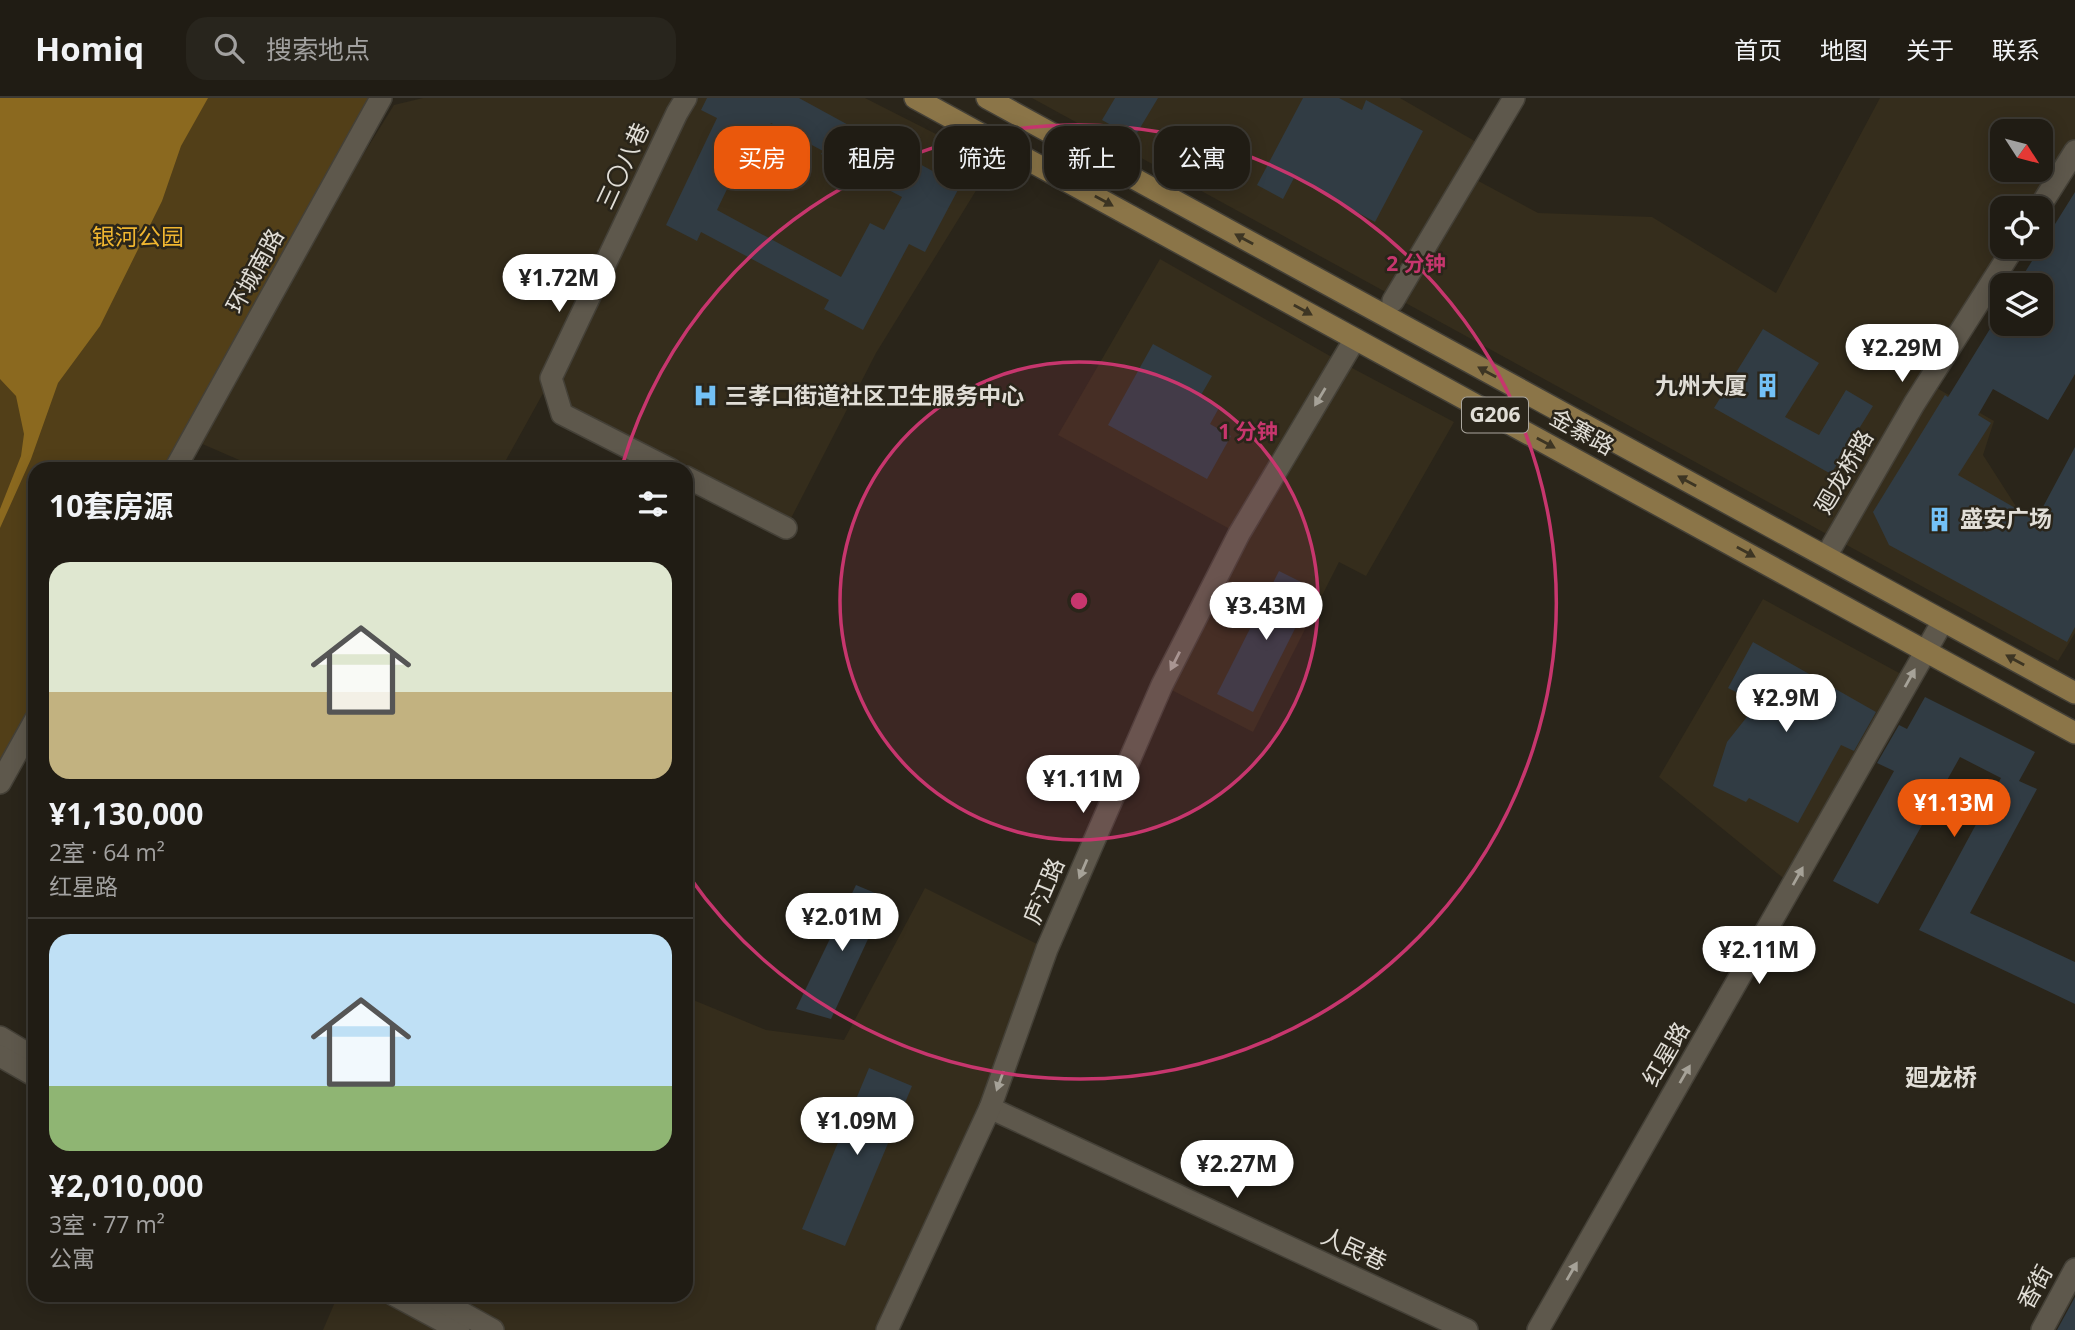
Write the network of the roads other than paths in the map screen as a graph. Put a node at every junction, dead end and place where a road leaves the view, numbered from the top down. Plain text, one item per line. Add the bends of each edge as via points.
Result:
1 (381, 98) edge
2 (686, 98) edge
3 (915, 98) edge
4 (987, 98) edge
5 (1514, 98) edge
6 (2075, 151) edge
7 (2047, 196) edge
8 (2006, 259) edge
9 (1393, 301) dead end
10 (1355, 339) junction
11 (179, 462) edge
12 (656, 462) edge
13 (693, 481) edge
14 (786, 528) dead end
15 (1832, 545) dead end
16 (1943, 621) junction
17 (1926, 650) junction
18 (2075, 693) edge
19 (28, 733) edge
20 (2075, 733) edge
21 (0, 783) edge
22 (0, 1037) edge
23 (28, 1054) edge
24 (0, 1056) edge
25 (28, 1072) edge
26 (990, 1108) junction
27 (2075, 1269) edge
28 (407, 1302) edge
29 (443, 1302) edge
30 (459, 1330) edge
31 (493, 1330) edge
32 (887, 1330) edge
33 (1467, 1330) edge
34 (1538, 1330) edge
35 (2042, 1330) edge

1 - 11 street, 环城南路
2 - 12 street, 三〇八巷 via 551,378 562,414
3 -> 10 main road, 金寨路 / G206
16 -> 4 main road, 金寨路
5 - 9 street
6 - 7 street
8 - 15 street, 廻龙桥路
10 -> 17 main road, 金寨路 / G206
10 -> 26 street, 庐江路 via 1239,534 1162,685 1048,949
13 - 14 street
16 - 17 street, 红星路
18 -> 16 main road, 金寨路
17 - 20 main road, 金寨路 / G206
34 -> 17 street, 红星路
19 - 21 street
22 - 23 street
24 - 25 street
26 - 32 street, 庐江路
26 - 33 street, 人民巷
27 - 35 street, 香街
28 - 30 street
29 - 31 street

